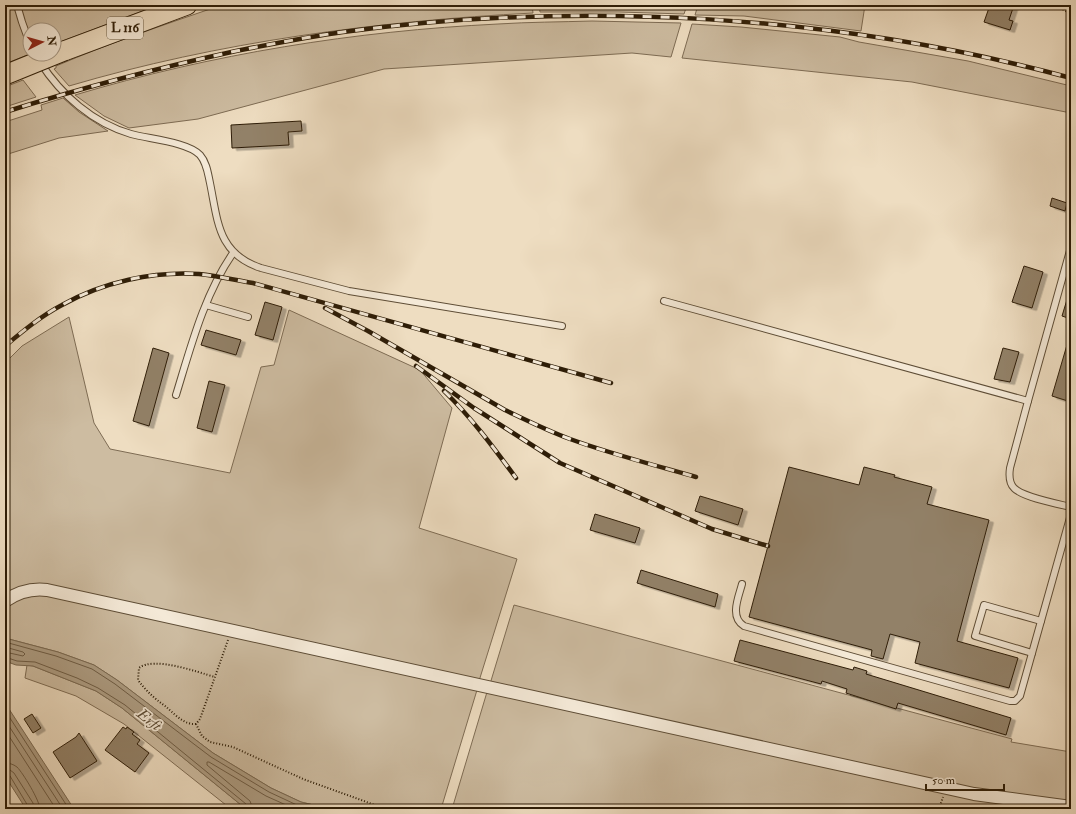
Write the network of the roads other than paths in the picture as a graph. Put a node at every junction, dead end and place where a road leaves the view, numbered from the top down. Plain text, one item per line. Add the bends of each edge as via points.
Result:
1 (17, 5) edge
2 (187, 5) edge
3 (22, 22) edge
4 (41, 62) edge
5 (5, 76) edge
6 (1071, 247) edge
7 (233, 253) junction
8 (664, 301) dead end
9 (206, 305) junction
10 (248, 317) dead end
11 (562, 326) dead end
12 (176, 395) dead end
13 (1028, 401) junction
14 (1071, 507) edge
15 (1071, 514) edge
16 (742, 584) dead end
17 (5, 602) edge
18 (1041, 621) junction
19 (1032, 653) junction
20 (1071, 808) edge

1 - 3 lane
2 - 5 main road, L 116, bridge
4 - 7 lane via 59,87 96,118 126,132 186,146 199,154 207,168 223,236
6 - 13 lane
7 - 9 lane
7 - 11 lane via 252,265 336,288
8 - 13 lane
9 - 10 lane
9 - 12 lane
13 - 14 lane via 1010,468 1012,484 1022,494
15 - 18 lane
16 - 19 lane via 736,614 739,623 744,626 1010,701 1017,700 1020,696
17 - 20 street via 22,592 47,590 960,791
18 - 19 lane
18 - 19 lane via 984,605 977,628 975,636

